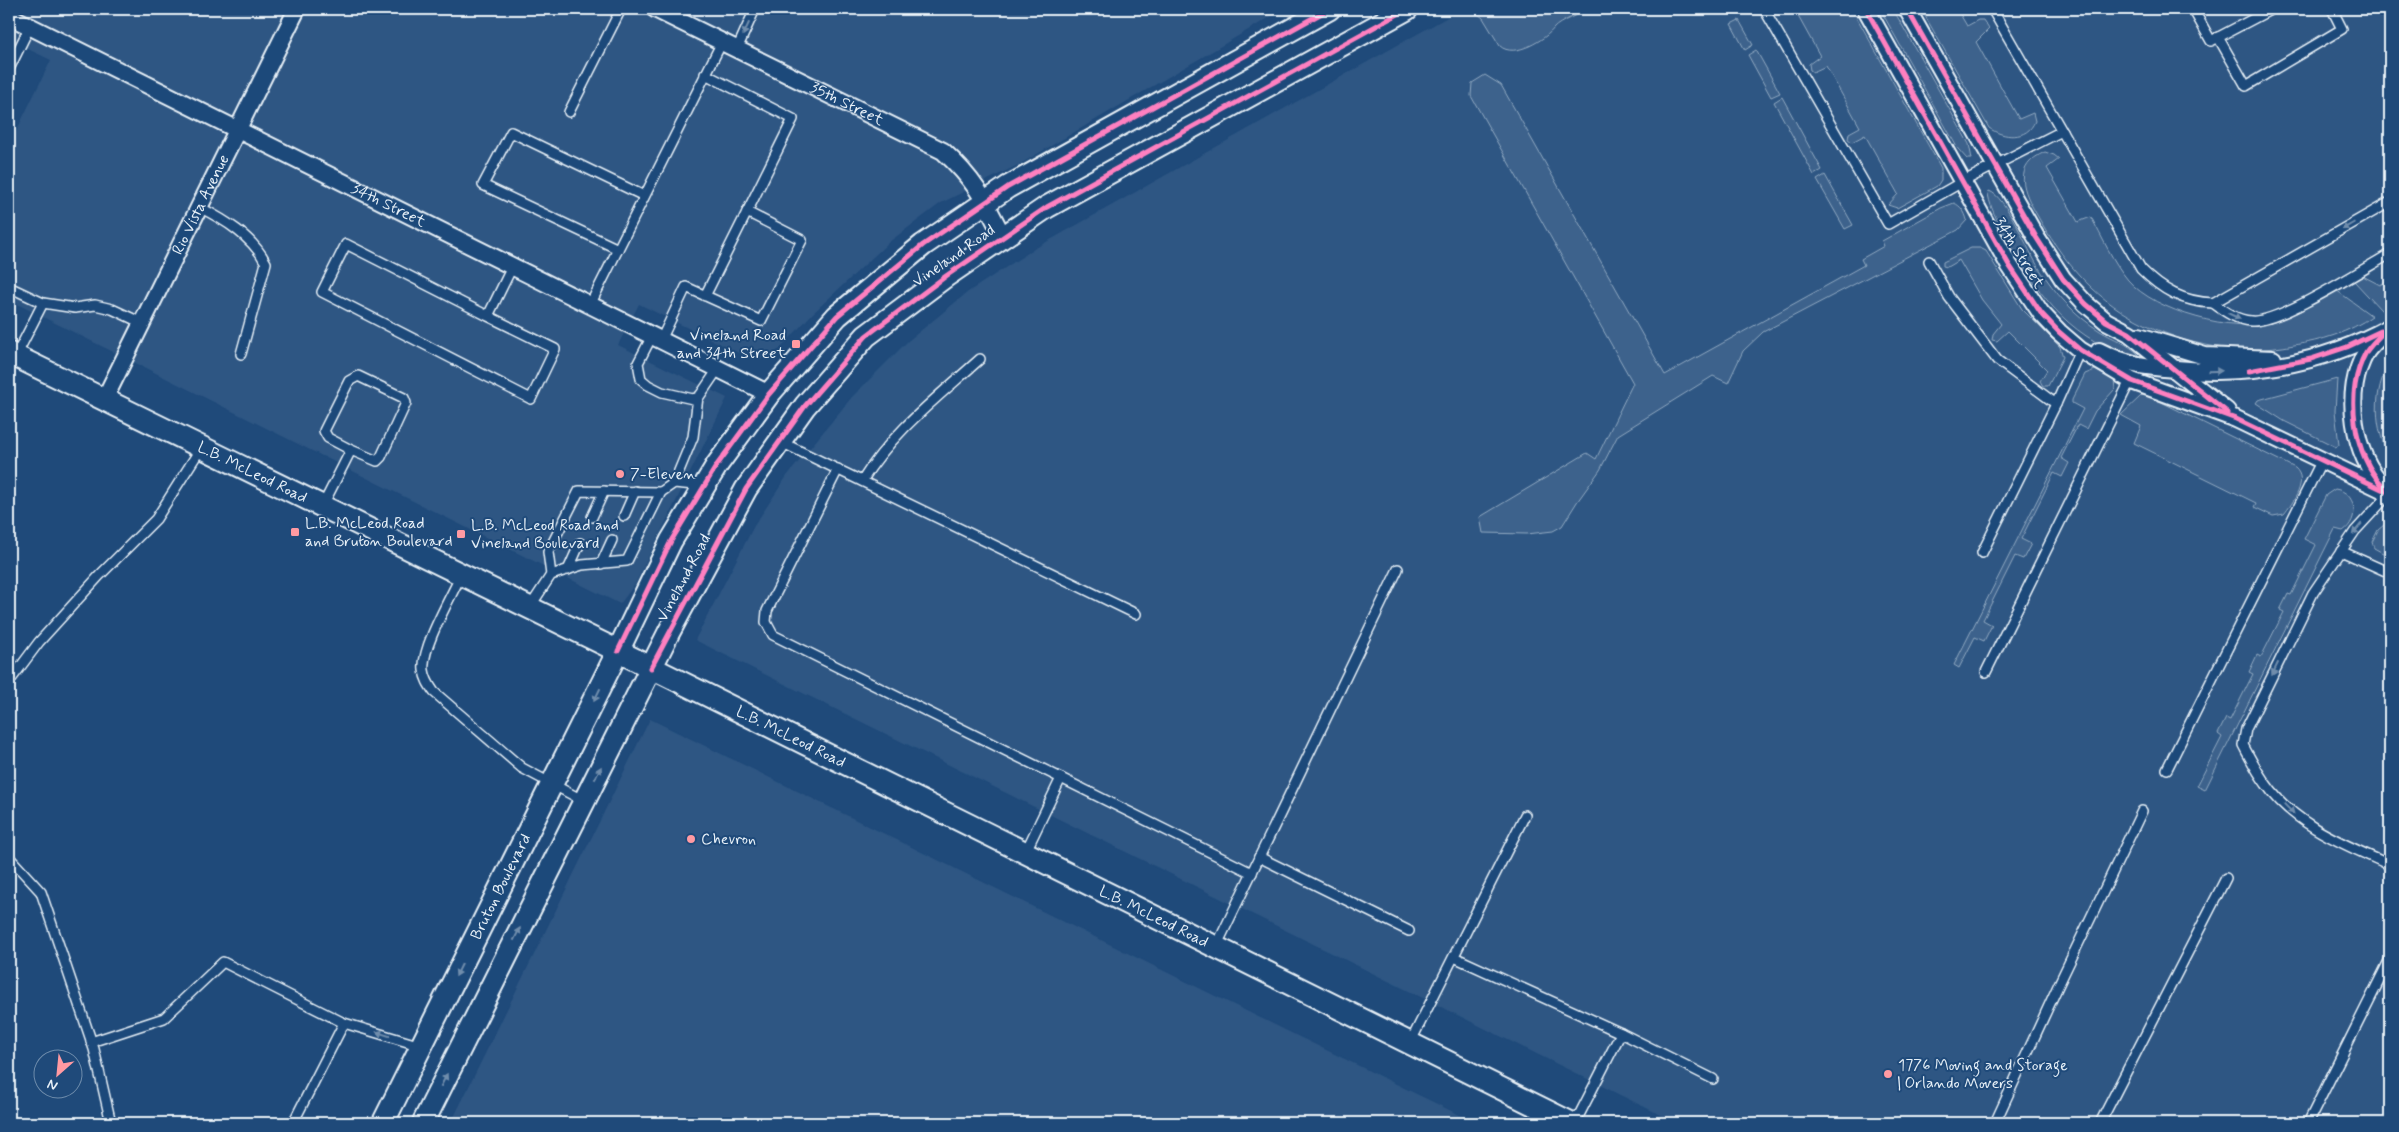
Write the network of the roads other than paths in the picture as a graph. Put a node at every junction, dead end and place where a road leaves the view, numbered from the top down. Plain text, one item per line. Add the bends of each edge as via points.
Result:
1 (296, 9) edge
2 (621, 9) edge
3 (655, 9) edge
4 (755, 9) edge
5 (1329, 9) edge
6 (1407, 9) edge
7 (1764, 9) edge
8 (1866, 9) edge
9 (1907, 9) edge
10 (1992, 9) edge
11 (2193, 9) edge
12 (2272, 9) edge
13 (2332, 9) edge
14 (9, 16) edge
15 (30, 26) junction
16 (2218, 37) junction
17 (722, 42) junction
18 (737, 49) junction
19 (9, 69) edge
20 (705, 74) junction
21 (569, 112) dead end
22 (237, 130) junction
23 (2062, 131) junction
24 (1994, 166) junction
25 (1962, 182) junction
26 (644, 196) junction
27 (986, 202) junction
28 (2390, 202) edge
29 (199, 208) junction
30 (747, 212) junction
31 (1003, 237) junction
32 (618, 249) junction
33 (2390, 254) edge
34 (1929, 261) dead end
35 (512, 267) junction
36 (9, 287) edge
37 (705, 296) junction
38 (43, 303) junction
39 (2213, 303) junction
40 (590, 305) junction
41 (2041, 313) junction
42 (488, 316) junction
43 (142, 323) junction
44 (2388, 328) edge
45 (2129, 333) junction
46 (656, 338) junction
47 (2080, 350) junction
48 (241, 354) dead end
49 (12, 355) edge
50 (980, 359) dead end
51 (2311, 359) junction
52 (718, 369) junction
53 (2175, 369) junction
54 (2132, 380) junction
55 (769, 394) junction
56 (698, 397) junction
57 (104, 400) junction
58 (2056, 404) junction
59 (2236, 419) junction
60 (780, 441) junction
61 (201, 448) junction
62 (350, 450) junction
63 (2322, 460) junction
64 (838, 469) junction
65 (862, 481) junction
66 (674, 483) junction
67 (705, 486) junction
68 (604, 491) junction
69 (635, 491) junction
70 (661, 492) junction
71 (2390, 493) edge
72 (322, 508) junction
73 (624, 516) dead end
74 (592, 517) dead end
75 (612, 540) dead end
76 (580, 543) dead end
77 (2341, 551) junction
78 (1982, 553) dead end
79 (601, 564) junction
80 (1398, 569) dead end
81 (568, 570) junction
82 (2390, 573) edge
83 (461, 575) junction
84 (550, 575) junction
85 (529, 608) junction
86 (1136, 614) dead end
87 (618, 651) junction
88 (651, 668) junction
89 (1986, 672) dead end
90 (9, 682) edge
91 (2167, 769) dead end
92 (1061, 778) junction
93 (552, 784) junction
94 (584, 801) junction
95 (2142, 811) dead end
96 (1525, 815) dead end
97 (1025, 853) junction
98 (9, 857) edge
99 (1259, 857) junction
100 (2390, 865) edge
101 (1252, 873) junction
102 (2226, 878) dead end
103 (1409, 932) dead end
104 (1216, 948) junction
105 (1454, 957) junction
106 (2390, 959) edge
107 (344, 1023) junction
108 (1621, 1033) junction
109 (91, 1042) junction
110 (1410, 1043) junction
111 (422, 1046) junction
112 (1713, 1079) dead end
113 (111, 1123) edge
114 (294, 1123) edge
115 (383, 1123) edge
116 (423, 1123) edge
117 (1573, 1123) edge
118 (1995, 1123) edge
119 (2100, 1123) edge
120 (2308, 1123) edge

1 - 22 street, Rio Vista Avenue
2 - 21 lane
3 - 17 street, 35th Street
4 -> 18 lane
5 - 27 street, Vineland Road via 1015,182
6 - 31 street, Vineland Road via 1047,207
7 - 25 lane via 1888,224
8 - 25 street, 34th Street
9 - 24 street, 34th Street
10 - 23 lane
11 - 16 lane via 2211,41
12 - 16 lane
13 - 16 lane via 2342,28 2246,86
14 - 15 street, 34th Street
15 - 19 lane
15 - 22 street, 34th Street
17 - 18 street, 35th Street
17 - 20 lane
18 - 27 street, 35th Street via 943,152 966,172
20 - 26 lane
20 - 30 lane via 794,119
22 - 29 street, Rio Vista Avenue
22 - 35 street, 34th Street
23 - 24 lane
23 - 39 lane via 2141,269 2174,295
24 - 25 lane
24 - 45 street, 34th Street via 2064,279 2106,321
25 - 41 street, 34th Street via 2009,265
26 - 32 lane
26 - 32 lane via 511,132 483,185
27 - 31 street, 35th Street
27 - 55 street, Vineland Road via 923,245 837,316
28 -> 39 lane
29 - 43 street, Rio Vista Avenue
29 - 48 lane via 223,219 260,250 266,263
30 - 37 lane
30 - 37 lane via 802,240 761,322
31 - 60 street, Vineland Road via 866,336 805,406
32 - 40 lane
39 -> 33 lane via 2236,318 2253,322 2278,316
34 - 58 lane via 1949,297 1997,360
35 - 40 street, 34th Street
35 - 42 lane
36 - 38 lane
37 - 46 lane via 686,287
38 - 43 lane via 75,308 95,305
38 - 49 lane
40 - 46 street, 34th Street
41 - 47 street, 34th Street
41 - 53 street, 34th Street via 2052,316 2090,346 2114,359 2132,365
42 - 42 lane via 346,244 322,292 531,399 555,349
43 - 57 street, Rio Vista Avenue
44 - 51 street
44 - 71 street via 2367,352 2358,374 2354,403 2363,457 2373,476
45 - 51 street via 2205,356
45 - 53 street, 34th Street
46 - 52 street, 34th Street
46 - 56 lane via 638,364 641,379 662,392 684,398
47 - 54 street, 34th Street
47 - 58 lane
49 - 57 street, L.B. McLeod Road
50 - 65 lane via 895,436
53 -> 51 street, 34th Street via 2249,371
52 - 55 street, 34th Street
52 - 56 lane
53 - 59 street, 34th Street
54 - 59 street, 34th Street
54 - 89 lane
55 - 67 street, Vineland Road
56 - 66 lane via 693,437
57 - 61 street, L.B. McLeod Road
58 - 78 lane
59 - 63 street, 34th Street
60 - 64 lane
60 - 88 street, Vineland Road via 746,489
61 - 72 street, L.B. McLeod Road
61 - 90 lane via 156,519 39,642
62 - 62 lane via 377,461 406,403 404,398 358,376 349,381 324,431 328,438
62 - 72 lane
63 - 71 street, 34th Street
63 - 91 lane
64 - 65 lane
64 - 92 lane via 767,611 766,622 773,635
65 - 86 lane
66 - 67 lane
66 - 70 lane
67 - 87 street, Vineland Road via 671,541
68 - 69 lane
68 - 74 lane
68 - 84 lane via 579,491 548,552
69 - 70 lane
69 - 73 lane
70 - 79 lane via 627,561
71 -> 77 lane
72 - 83 street, L.B. McLeod Road
75 - 79 lane
76 - 81 lane
77 - 82 lane
77 -> 100 lane via 2312,593 2246,729 2243,745 2267,786 2296,816 2333,840
79 - 81 lane
80 - 99 lane
81 - 84 lane
83 - 85 street, L.B. McLeod Road
83 - 93 lane via 426,652 424,668 427,681 434,692 522,768
84 - 85 lane
85 - 87 street, L.B. McLeod Road
87 - 88 street, L.B. McLeod Road
87 -> 93 street, Bruton Boulevard
94 -> 88 street
88 - 97 street, L.B. McLeod Road
92 - 97 lane
92 - 101 lane
93 - 94 lane
93 -> 111 street, Bruton Boulevard
116 -> 94 street
95 - 118 lane
96 - 105 lane
97 - 104 street, L.B. McLeod Road
98 - 109 lane via 41,892
99 - 101 lane
99 - 103 lane
101 - 104 lane
102 - 119 lane
104 - 110 street, L.B. McLeod Road
105 - 108 lane
105 - 110 lane
106 - 120 lane
107 - 109 lane via 223,962 164,1018
111 -> 107 lane
107 - 114 lane
108 - 112 lane
108 - 117 lane
109 - 113 lane
110 - 117 street, L.B. McLeod Road
111 - 115 street, Bruton Boulevard

